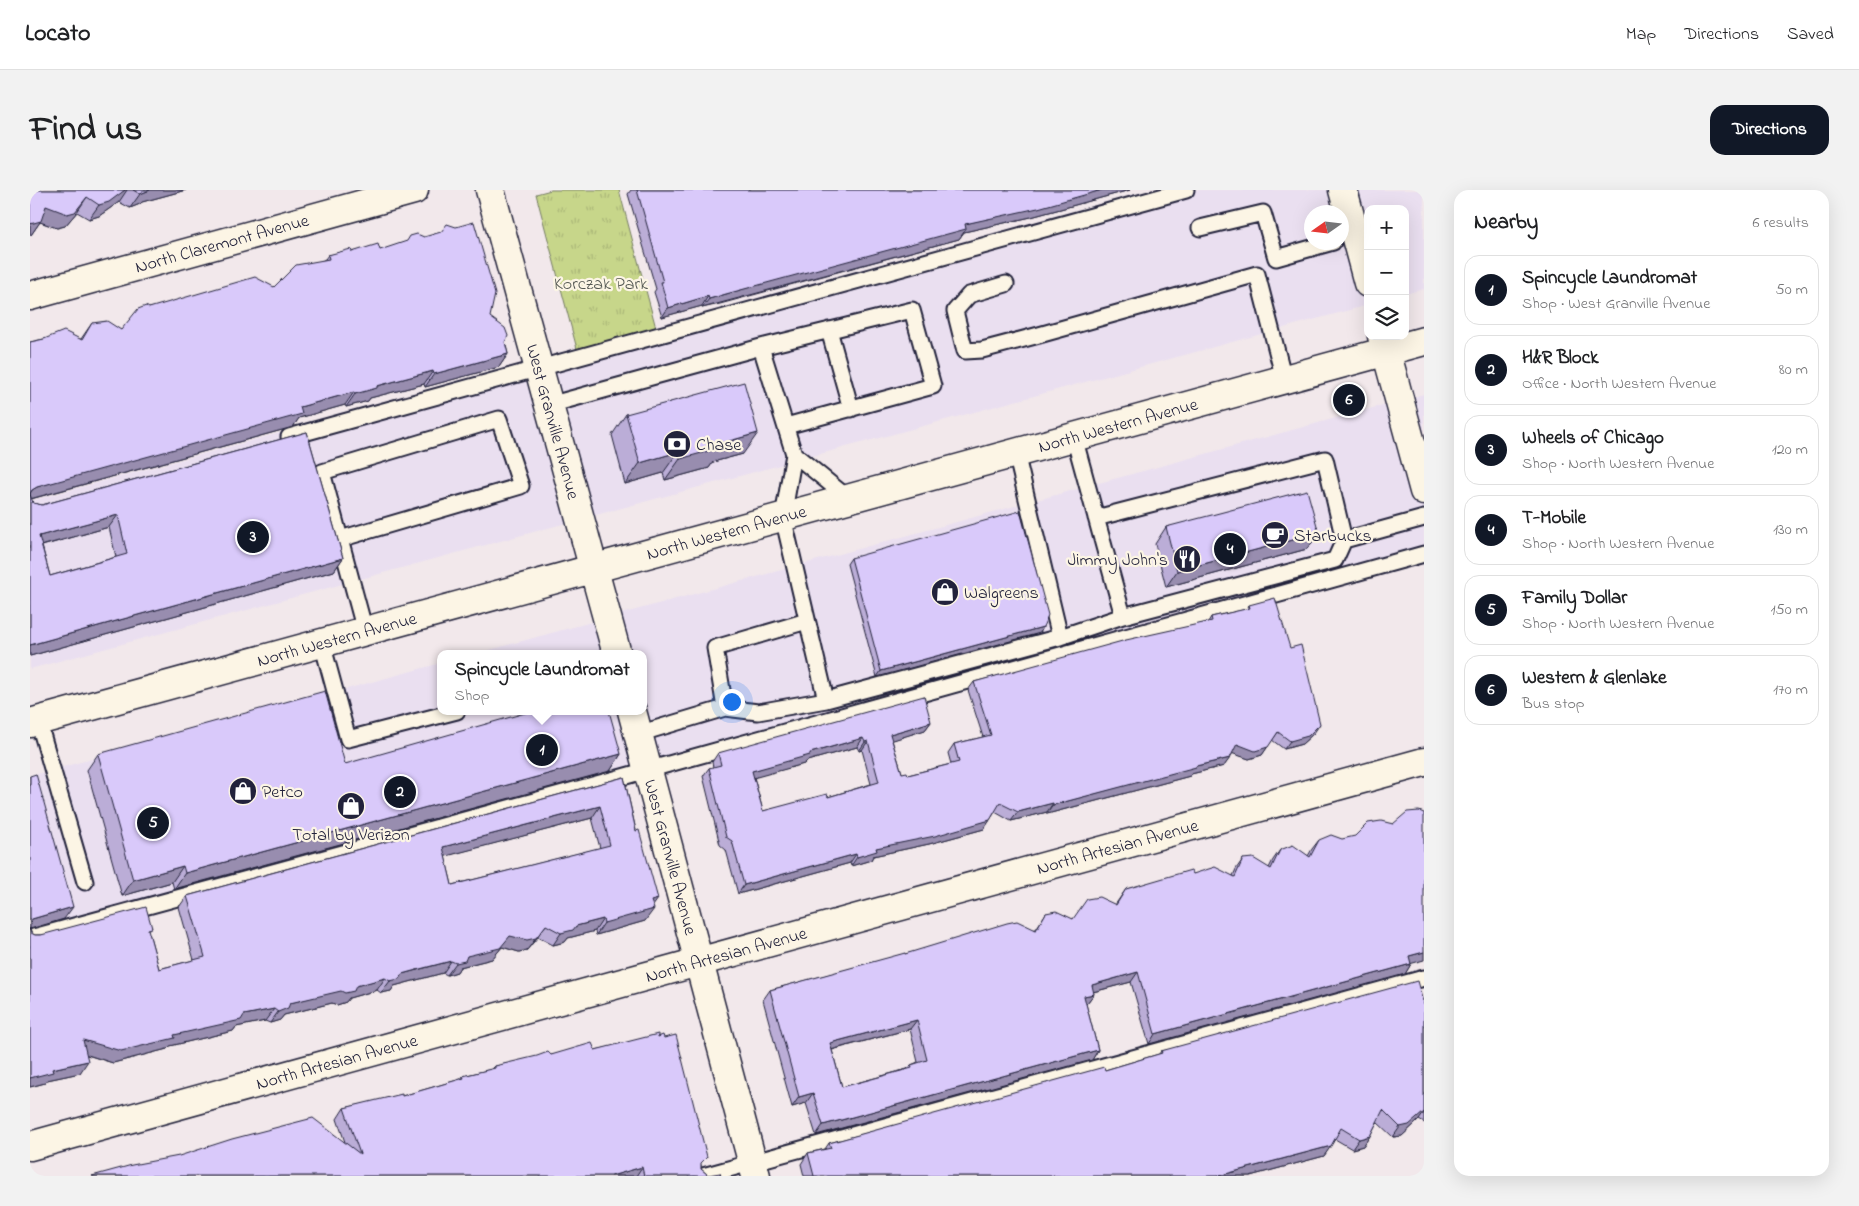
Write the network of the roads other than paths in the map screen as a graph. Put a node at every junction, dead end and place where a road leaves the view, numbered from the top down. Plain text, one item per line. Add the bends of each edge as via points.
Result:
1 (414, 190) edge
2 (490, 190) edge
3 (1186, 190) edge
4 (1342, 190) edge
5 (1342, 205) edge
6 (1200, 228) dead end
7 (1306, 250) edge
8 (1349, 250) edge
9 (1276, 258) junction
10 (1257, 274) junction
11 (1364, 276) edge
12 (1006, 284) dead end
13 (30, 296) edge
14 (829, 330) junction
15 (1424, 341) edge
16 (1384, 344) edge
17 (761, 346) junction
18 (539, 369) junction
19 (1284, 379) junction
20 (549, 405) junction
21 (851, 409) junction
22 (786, 426) junction
23 (1074, 437) junction
24 (278, 440) edge
25 (1016, 453) junction
26 (794, 454) junction
27 (1424, 491) edge
28 (849, 499) junction
29 (783, 517) junction
30 (1096, 518) junction
31 (1424, 518) edge
32 (340, 539) junction
33 (1344, 540) junction
34 (1424, 554) edge
35 (594, 568) junction
36 (1123, 616) junction
37 (807, 620) junction
38 (364, 631) junction
39 (1060, 637) junction
40 (322, 643) junction
41 (616, 650) edge
42 (826, 700) junction
43 (725, 708) junction
44 (442, 715) edge
45 (34, 722) edge
46 (635, 723) edge
47 (1424, 762) edge
48 (648, 770) junction
49 (85, 882) dead end
50 (30, 938) edge
51 (699, 961) junction
52 (1424, 978) edge
53 (30, 1146) edge
54 (754, 1169) edge
55 (703, 1176) edge

1 - 13 street, North Claremont Avenue
2 - 18 street, West Granville Avenue
3 - 18 lane
4 - 5 street
6 - 9 lane via 1263,213
7 - 9 lane
8 - 11 street
9 - 10 lane
10 - 12 lane via 982,350 965,351 954,312 969,295
10 - 19 lane
14 - 17 lane
14 - 21 lane
14 - 21 lane via 912,310 933,386
15 - 16 street, North Western Avenue
16 - 19 street, North Western Avenue
16 - 27 street
17 - 20 lane
17 - 22 lane
18 - 20 street, West Granville Avenue
18 - 24 lane
19 - 23 street, North Western Avenue
20 - 35 street, West Granville Avenue
21 - 22 lane
22 - 26 lane
23 - 25 street, North Western Avenue
23 - 30 lane
25 - 28 street, North Western Avenue
25 - 39 lane
26 - 28 lane
26 - 29 lane
28 - 29 street, North Western Avenue
29 - 35 street, North Western Avenue
29 - 37 lane
30 - 33 lane via 1325,459
30 - 36 lane
31 - 33 lane
32 - 32 lane via 521,486 499,419 322,472
32 - 38 lane
33 - 36 lane via 1335,560
34 - 48 lane
35 - 38 street, North Western Avenue
35 - 41 street, West Granville Avenue
36 - 39 lane
37 - 42 lane
37 - 43 lane via 715,648
38 - 40 street, North Western Avenue
39 - 42 lane
40 - 44 lane via 348,739
40 - 45 street, North Western Avenue
42 - 43 lane via 758,712
43 - 46 lane
45 - 49 lane
46 - 48 street, West Granville Avenue
47 - 51 street, North Artesian Avenue
48 - 50 lane
48 - 51 street, West Granville Avenue
51 - 53 street, North Artesian Avenue
51 - 54 street, West Granville Avenue
52 - 54 lane
54 - 55 lane

